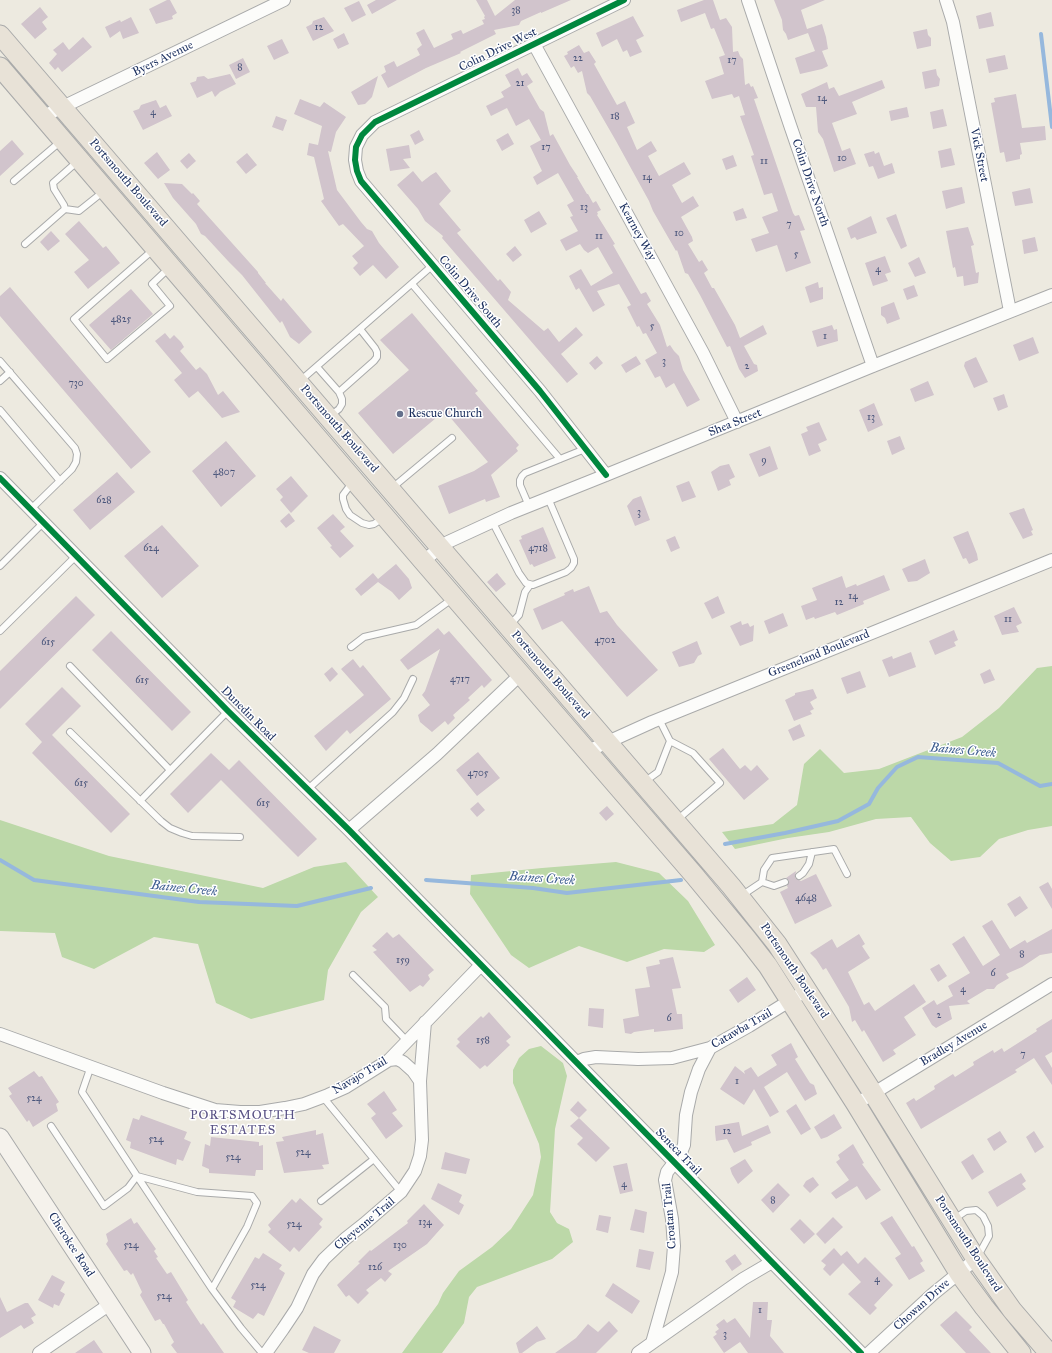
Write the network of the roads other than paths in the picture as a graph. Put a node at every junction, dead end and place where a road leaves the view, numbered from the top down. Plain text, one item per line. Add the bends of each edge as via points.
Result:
1 (284, 0) edge
2 (624, 0) edge
3 (748, 0) edge
4 (946, 0) edge
5 (0, 35) edge
6 (534, 44) junction
7 (0, 67) edge
8 (62, 107) junction
9 (42, 117) junction
10 (381, 119) joint
11 (62, 140) junction
12 (80, 160) junction
13 (14, 181) dead end
14 (105, 190) junction
15 (65, 209) junction
16 (25, 244) dead end
17 (155, 248) junction
18 (434, 265) junction
19 (171, 266) junction
20 (412, 284) junction
21 (1052, 295) edge
22 (1010, 311) junction
23 (360, 330) junction
24 (0, 361) edge
25 (317, 366) junction
26 (873, 366) junction
27 (10, 372) junction
28 (0, 381) edge
29 (299, 382) junction
30 (339, 392) junction
31 (0, 410) edge
32 (329, 418) junction
33 (737, 422) junction
34 (452, 438) dead end
35 (585, 449) junction
36 (560, 459) junction
37 (606, 475) junction
38 (0, 478) edge
39 (355, 480) junction
40 (60, 481) junction
41 (391, 489) junction
42 (548, 498) junction
43 (529, 506) junction
44 (31, 509) junction
45 (386, 516) junction
46 (492, 521) junction
47 (44, 522) junction
48 (440, 547) junction
49 (77, 555) junction
50 (1052, 560) edge
51 (423, 561) junction
52 (0, 566) edge
53 (530, 585) junction
54 (455, 597) junction
55 (508, 627) junction
56 (0, 631) edge
57 (351, 647) dead end
58 (70, 666) dead end
59 (521, 674) junction
60 (413, 679) dead end
61 (228, 710) junction
62 (659, 719) junction
63 (70, 732) dead end
64 (670, 741) junction
65 (608, 742) junction
66 (588, 751) junction
67 (170, 770) junction
68 (643, 783) junction
69 (308, 789) junction
70 (140, 801) junction
71 (676, 821) junction
72 (349, 830) junction
73 (240, 837) dead end
74 (812, 852) junction
75 (847, 874) dead end
76 (798, 876) dead end
77 (762, 882) junction
78 (785, 882) dead end
79 (740, 897) junction
80 (481, 965) junction
81 (353, 975) dead end
82 (1052, 984) edge
83 (807, 990) junction
84 (789, 1001) junction
85 (425, 1022) junction
86 (0, 1034) edge
87 (407, 1041) junction
88 (710, 1048) junction
89 (389, 1060) junction
90 (577, 1062) junction
91 (91, 1066) junction
92 (420, 1081) junction
93 (873, 1093) junction
94 (323, 1097) junction
95 (856, 1104) junction
96 (51, 1126) dead end
97 (0, 1137) edge
98 (374, 1160) junction
99 (674, 1164) junction
100 (136, 1176) junction
101 (401, 1192) junction
102 (321, 1201) dead end
103 (952, 1220) junction
104 (976, 1259) junction
105 (772, 1262) junction
106 (959, 1273) junction
107 (212, 1289) junction
108 (110, 1304) junction
109 (652, 1343) junction
110 (39, 1353) edge
111 (142, 1353) edge
112 (262, 1353) edge
113 (266, 1353) edge
114 (638, 1353) edge
115 (861, 1353) edge
116 (869, 1353) edge
117 (1021, 1353) edge
118 (1049, 1353) edge

1 - 8 street, Byers Avenue
2 - 6 street, Colin Drive West
3 - 26 street, Colin Drive North
4 - 22 street, Vick Street via 953,22
5 - 8 main road, Portsmouth Boulevard
6 - 10 street, Colin Drive West
6 - 33 street, Kearney Way via 703,353
7 - 9 main road, Portsmouth Boulevard
8 - 9 street, Byers Avenue
8 - 29 main road, Portsmouth Boulevard
9 - 11 main road, Portsmouth Boulevard
10 - 18 street, Colin Drive South via 369,126 356,147 357,171 362,181
11 - 12 main road, Portsmouth Boulevard
11 - 13 lane
12 - 14 main road, Portsmouth Boulevard
12 - 15 lane via 53,183
14 - 15 lane via 79,211
14 - 17 main road, Portsmouth Boulevard
15 - 16 lane
17 - 19 main road, Portsmouth Boulevard
17 - 19 lane via 74,319 107,359 170,306 152,284
18 - 20 lane
18 - 35 street, Colin Drive South via 540,391
19 - 39 main road, Portsmouth Boulevard
20 - 23 lane
20 - 36 lane
21 - 22 street, Shea Street
22 - 26 street, Shea Street
23 - 25 lane
23 - 30 lane via 376,348 377,357
24 - 27 lane
25 - 29 lane
25 - 30 lane
26 - 33 street, Shea Street
27 - 28 lane
27 - 40 lane via 75,448 76,462
29 - 32 main road, Portsmouth Boulevard
30 - 32 lane via 342,404
31 - 40 lane
32 - 41 main road, Portsmouth Boulevard
33 - 37 street, Shea Street
34 - 41 lane
35 - 36 lane
35 - 37 street, Colin Drive South
36 - 43 lane via 522,476 520,485
37 - 42 street, Shea Street
38 - 44 street, Dunedin Road
39 - 45 main road, Portsmouth Boulevard
39 - 45 lane via 343,495 350,515 369,525
40 - 44 lane
41 - 48 main road, Portsmouth Boulevard
42 - 43 street, Shea Street
42 - 53 lane via 574,563 566,572
43 - 46 street, Shea Street
44 - 47 street, Dunedin Road
45 - 51 main road, Portsmouth Boulevard
46 - 48 street, Shea Street
46 - 53 lane via 523,580
47 - 49 street, Dunedin Road
47 - 52 lane
48 - 51 street, Shea Street
48 - 55 main road, Portsmouth Boulevard
49 - 56 lane
49 - 61 street, Dunedin Road
50 - 62 street, Greeneland Boulevard
51 - 54 main road, Portsmouth Boulevard
53 - 55 lane via 525,592 519,615
54 - 57 lane via 416,625 364,637
54 - 59 main road, Portsmouth Boulevard
55 - 65 main road, Portsmouth Boulevard
58 - 67 lane
59 - 66 main road, Portsmouth Boulevard
59 - 72 street via 437,754
60 - 69 lane via 404,698 393,712
61 - 67 lane
61 - 69 street, Dunedin Road
62 - 64 lane
62 - 65 street, Greeneland Boulevard
63 - 70 lane
64 - 68 lane via 658,772
64 - 71 lane via 693,753 720,783
65 - 66 street, Greeneland Boulevard
65 - 68 main road, Portsmouth Boulevard
66 - 84 main road, Portsmouth Boulevard via 747,939 768,966
67 - 70 lane
68 - 71 main road, Portsmouth Boulevard
69 - 72 street, Dunedin Road
70 - 73 lane via 170,828 182,833 192,836
71 - 79 main road, Portsmouth Boulevard
72 - 80 street, Dunedin Road
74 - 75 lane via 834,848
74 - 76 lane via 809,864
74 - 77 lane via 772,858 764,870
77 - 78 lane via 774,886
77 - 79 lane
79 - 83 main road, Portsmouth Boulevard via 778,944
80 - 85 street, Navajo Trail
80 - 90 street, Seneca Trail
81 - 87 lane via 385,1007 386,1019
82 - 93 street, Bradley Avenue
83 - 84 street, Catawba Trail
83 - 93 main road, Portsmouth Boulevard
84 - 88 street, Catawba Trail
84 - 95 main road, Portsmouth Boulevard
85 - 87 street, Navajo Trail
85 - 92 street, Cheyenne Trail
86 - 91 street, Navajo Trail
87 - 89 street, Navajo Trail
88 - 90 street, Catawba Trail via 672,1058 596,1057
88 - 99 street, Croatan Trail via 691,1092 684,1145
89 - 92 street via 397,1059 403,1062
89 - 94 street, Navajo Trail
90 - 99 street, Seneca Trail
91 - 94 street, Navajo Trail via 215,1110 260,1112 304,1104
91 - 100 lane via 82,1092
92 - 101 street, Cheyenne Trail via 420,1156 415,1171
93 - 95 street, Bradley Avenue
93 - 103 main road, Portsmouth Boulevard
94 - 98 lane
95 - 106 main road, Portsmouth Boulevard
96 - 100 lane via 104,1206 128,1188
97 - 108 street, Cherokee Road
98 - 101 lane
98 - 102 lane
99 - 105 street, Seneca Trail
99 - 109 street, Croatan Trail via 667,1172 665,1180 672,1219 672,1272
100 - 107 lane
100 - 107 lane via 197,1192 252,1196 257,1203 247,1227
101 - 113 street, Cheyenne Trail via 324,1259 313,1274 297,1308
103 - 104 main road, Portsmouth Boulevard
103 - 104 lane via 966,1211 976,1210 984,1216 989,1236
104 - 106 street, Chowan Drive
104 - 118 main road, Portsmouth Boulevard via 1012,1310
105 - 109 street via 743,1279
105 - 115 street, Seneca Trail
106 - 116 street, Chowan Drive
106 - 117 main road, Portsmouth Boulevard
107 - 112 lane
108 - 110 street
108 - 111 street, Cherokee Road
109 - 114 street

